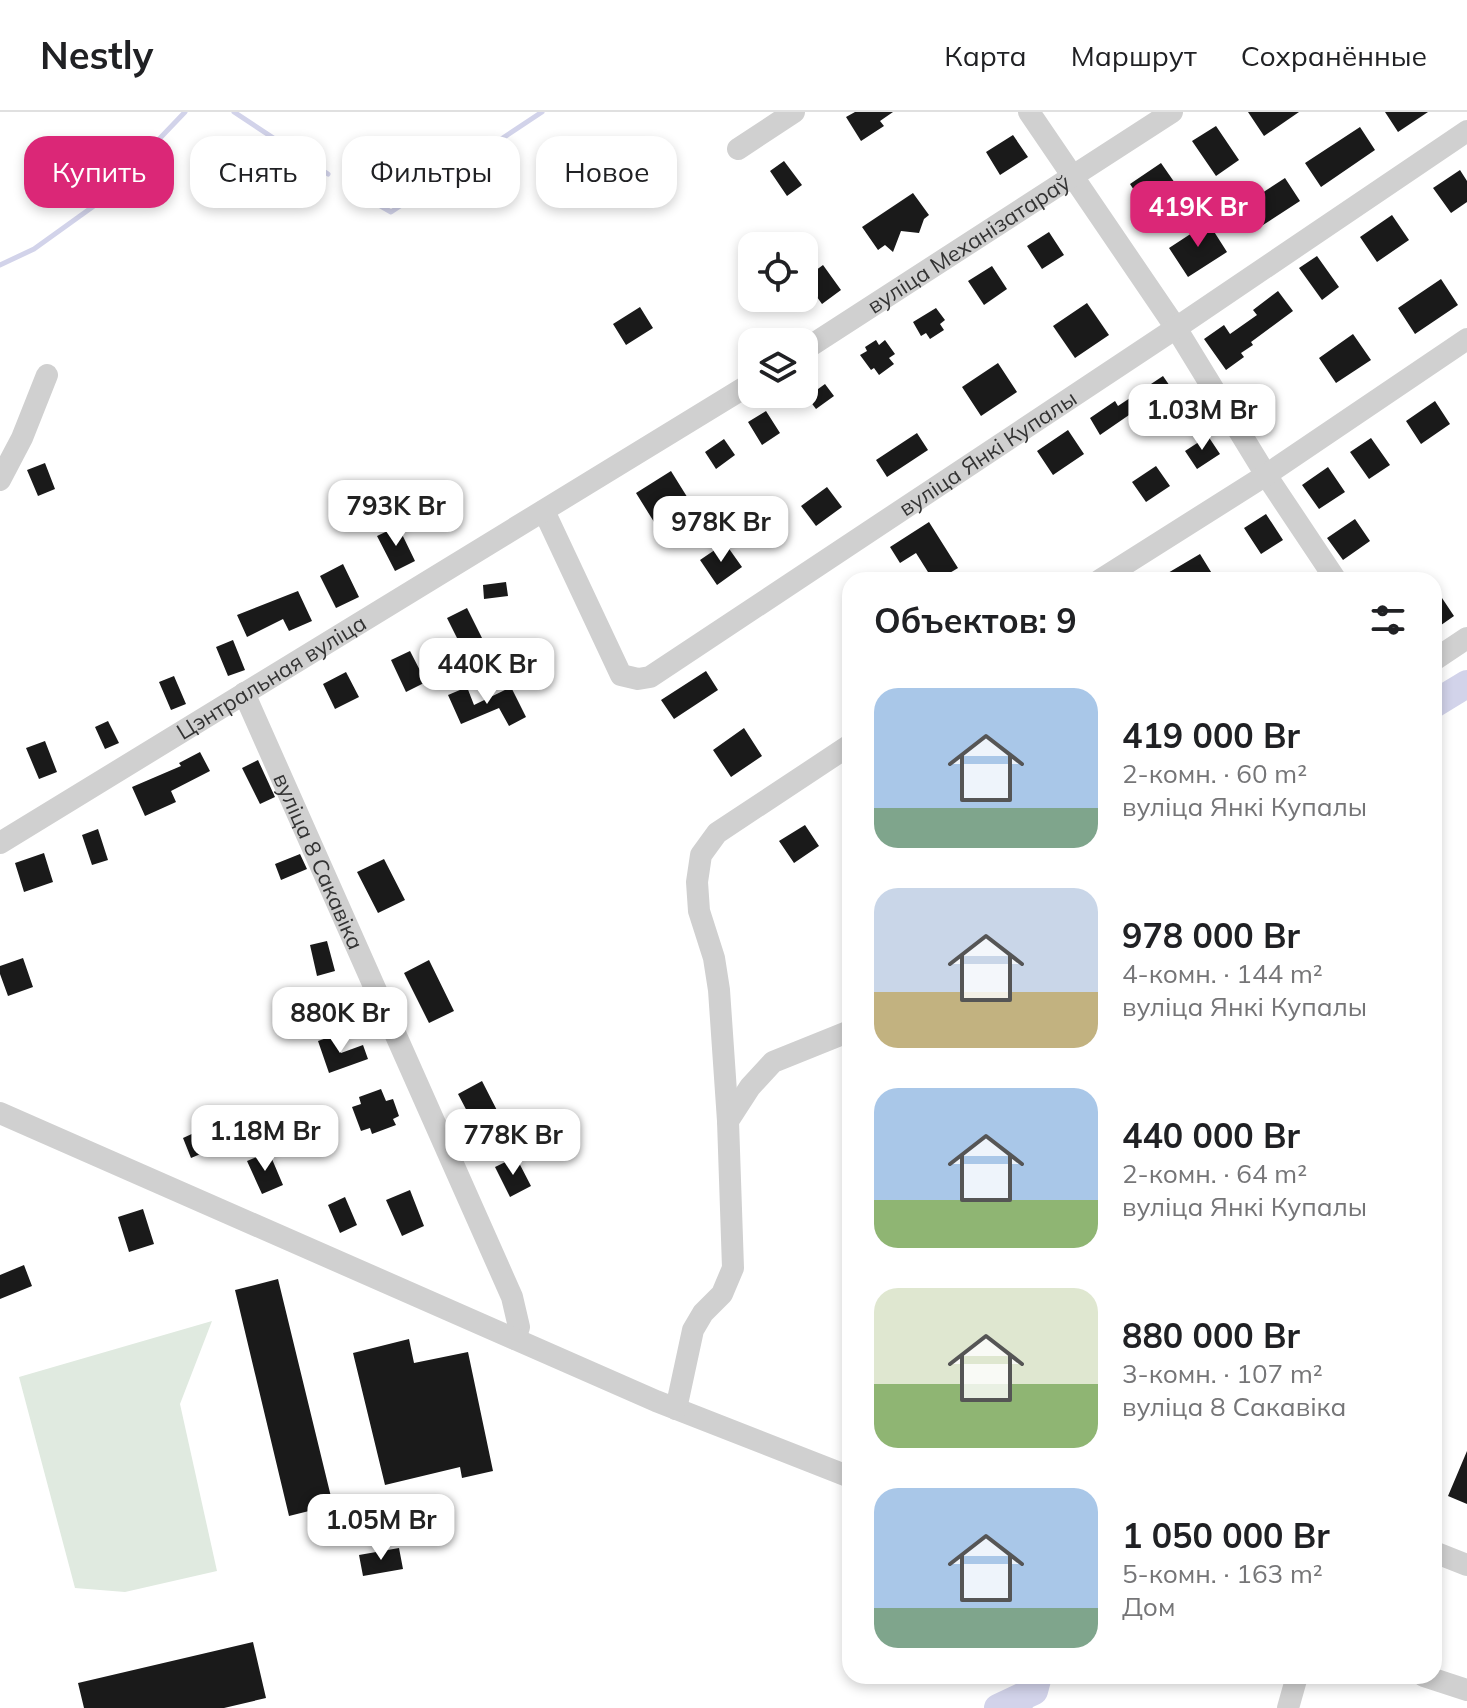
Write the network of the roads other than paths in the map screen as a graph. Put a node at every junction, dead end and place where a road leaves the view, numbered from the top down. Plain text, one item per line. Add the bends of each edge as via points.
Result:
1 (794, 112) edge
2 (1029, 112) edge
3 (1172, 112) edge
4 (1467, 131) edge
5 (738, 149) dead end
6 (1071, 176) junction
7 (1176, 328) junction
8 (1467, 339) edge
9 (818, 341) edge
10 (47, 375) dead end
11 (738, 392) edge
12 (1266, 475) junction
13 (0, 480) edge
14 (544, 511) junction
15 (1113, 572) edge
16 (1331, 572) edge
17 (1467, 638) edge
18 (1442, 655) edge
19 (244, 693) junction
20 (842, 750) edge
21 (0, 843) edge
22 (842, 1034) edge
23 (0, 1113) edge
24 (728, 1121) junction
25 (515, 1339) junction
26 (676, 1409) junction
27 (842, 1474) edge
28 (1442, 1555) edge
29 (1467, 1565) edge
30 (1442, 1682) edge
31 (1295, 1684) edge
32 (1467, 1690) edge
33 (1288, 1708) edge

1 - 5 street
2 - 6 street
3 - 6 street, вуліца Механізатараў
4 - 7 street, вуліца Янкі Купалы
6 - 7 street
6 - 9 street, вуліца Механізатараў
7 - 12 street
7 - 14 street, вуліца Янкі Купалы via 650,677 621,675
8 - 12 street
10 - 13 street
11 - 14 street
12 - 15 street
12 - 16 street
14 - 19 street, Цэнтральная вуліца
17 - 18 street
19 - 21 street, Цэнтральная вуліца
19 - 25 street, вуліца 8 Сакавіка via 512,1297 519,1327
20 - 24 street via 717,833 701,855 699,911 719,990
22 - 24 street via 773,1062
23 - 25 street
24 - 26 street via 733,1268 722,1294 693,1330
25 - 26 street
26 - 27 street
28 - 29 street
30 - 32 street
31 - 33 street

